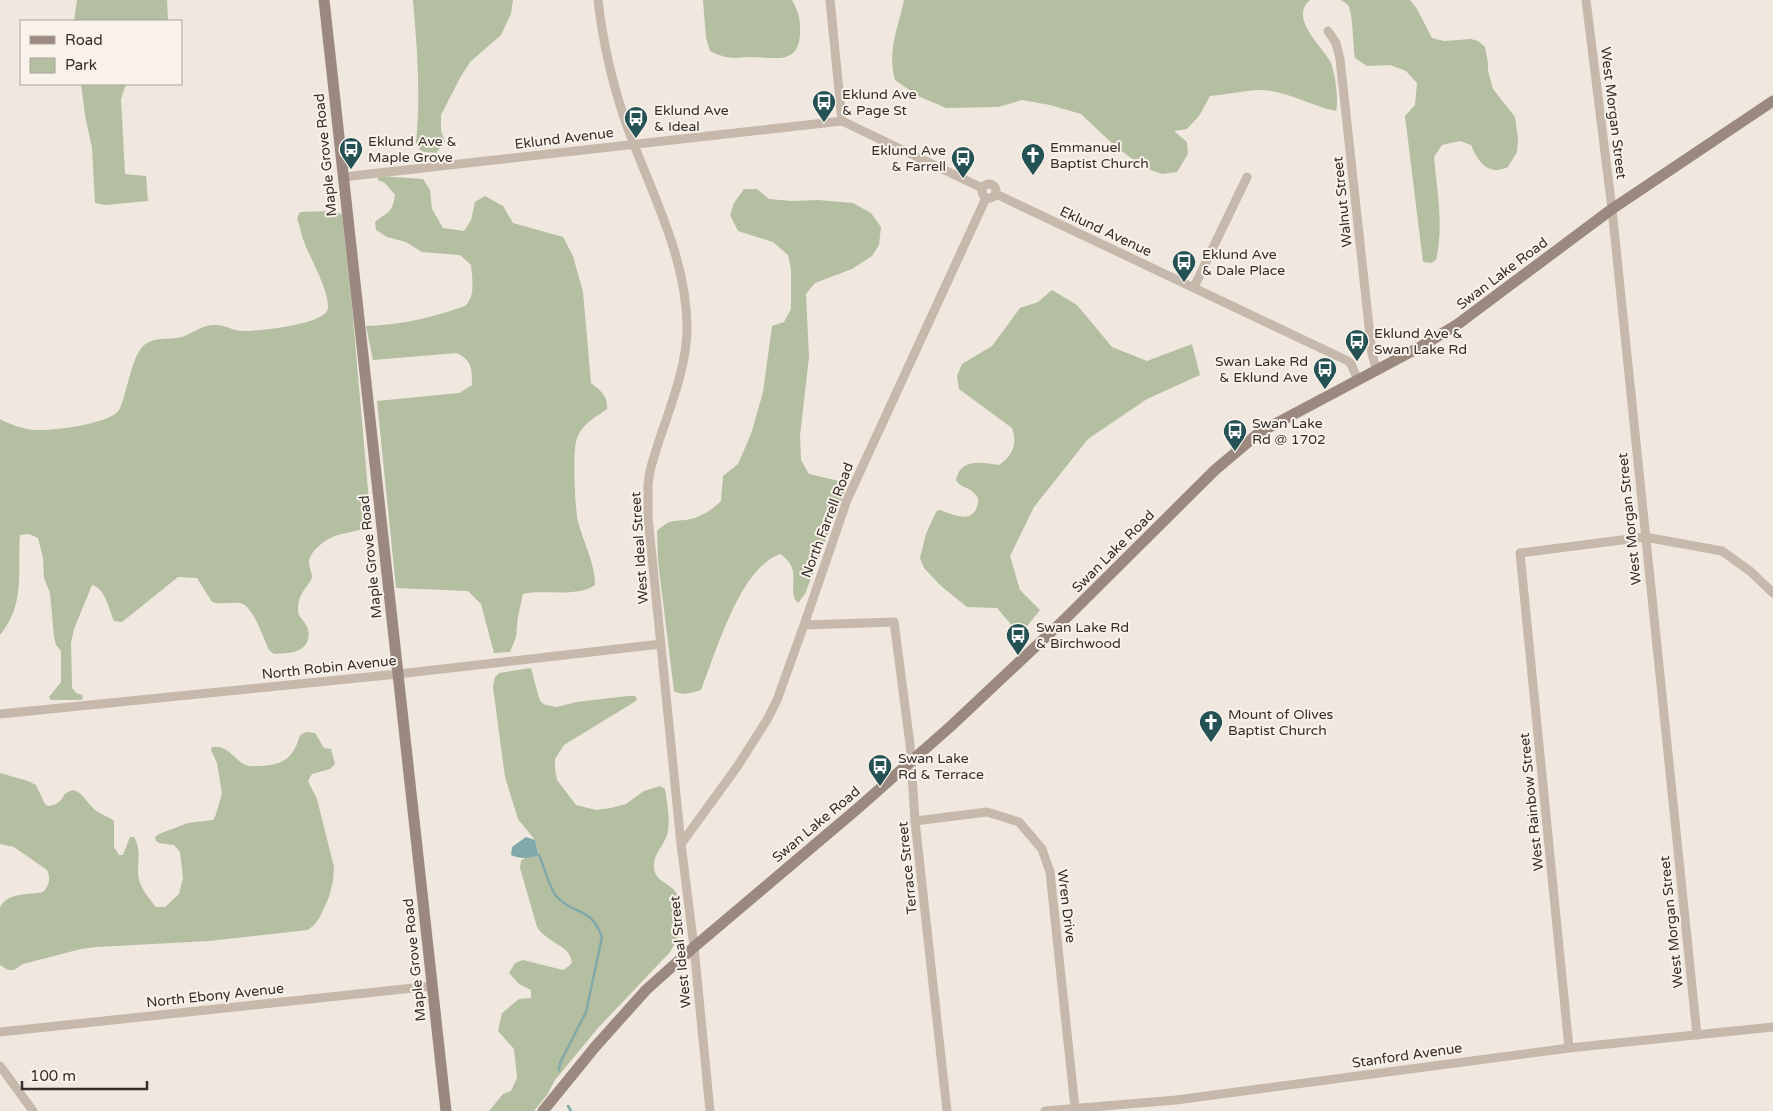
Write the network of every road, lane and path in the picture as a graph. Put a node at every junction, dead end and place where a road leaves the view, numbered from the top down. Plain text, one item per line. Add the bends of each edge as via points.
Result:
1 (324, 0) edge
2 (598, 0) edge
3 (830, 0) edge
4 (1586, 0) edge
5 (1328, 32) dead end
6 (1773, 101) edge
7 (842, 121) junction
8 (634, 143) junction
9 (343, 177) junction
10 (1247, 178) dead end
11 (982, 188) junction
12 (996, 194) junction
13 (986, 198) junction
14 (1612, 209) junction
15 (1194, 287) junction
16 (1378, 371) junction
17 (1358, 380) junction
18 (1645, 537) junction
19 (1773, 593) edge
20 (804, 625) junction
21 (661, 644) junction
22 (398, 674) junction
23 (0, 714) edge
24 (911, 762) junction
25 (915, 821) junction
26 (681, 844) junction
27 (694, 947) junction
28 (432, 986) junction
29 (1773, 1028) edge
30 (0, 1032) edge
31 (1696, 1035) junction
32 (1569, 1048) junction
33 (0, 1066) edge
34 (1176, 1100) junction
35 (1075, 1108) junction
36 (33, 1111) edge
37 (446, 1111) edge
38 (543, 1111) edge
39 (710, 1111) edge
40 (947, 1111) edge
41 (1045, 1111) edge
42 (1178, 1111) edge

1 - 9 street, Maple Grove Road
2 - 8 street, West Ideal Street via 608,63
3 - 7 street
4 - 14 street, West Morgan Street
5 - 16 street, Walnut Street via 1336,43 1340,59 1372,354
6 - 14 street, Swan Lake Road
7 - 8 street, Eklund Avenue
7 - 11 street, Eklund Avenue
8 - 9 street, Eklund Avenue
8 - 21 street, West Ideal Street via 674,253 685,299 687,324 687,344 681,371 648,485 648,517
9 - 22 street, Maple Grove Road
10 - 15 street
11 - 12 street, Eklund Avenue via 992,184
11 - 13 street
12 - 13 street
12 - 15 street, Eklund Avenue
13 - 20 street, North Farrell Road via 856,477 833,534
14 - 16 street, Swan Lake Road via 1458,324
14 - 18 street, West Morgan Street
15 - 17 street, Eklund Avenue via 1348,361
16 - 17 street, Swan Lake Road
17 - 24 street, Swan Lake Road via 1260,432 1243,445
18 - 19 street via 1722,551
18 - 31 street, West Morgan Street
18 - 32 street, West Rainbow Street via 1520,553
20 - 24 street, Terrace Street via 894,622
20 - 26 street, North Farrell Road via 768,718
21 - 22 street, North Robin Avenue
21 - 26 street, West Ideal Street
22 - 23 street, North Robin Avenue
22 - 28 street, Maple Grove Road
24 - 25 street, Terrace Street
24 - 27 street, Swan Lake Road
25 - 35 street, Wren Drive via 987,812 1019,822 1042,849 1050,872
25 - 40 street, Terrace Street
26 - 27 street, West Ideal Street
27 - 38 street, Swan Lake Road via 646,990
27 - 39 street, West Ideal Street
28 - 30 street, North Ebony Avenue
28 - 37 street, Maple Grove Road
29 - 31 street, Stanford Avenue
31 - 32 street, Stanford Avenue
32 - 34 street, Stanford Avenue
33 - 36 street
34 - 35 street, Stanford Avenue
34 - 42 street
35 - 41 street, Stanford Avenue

